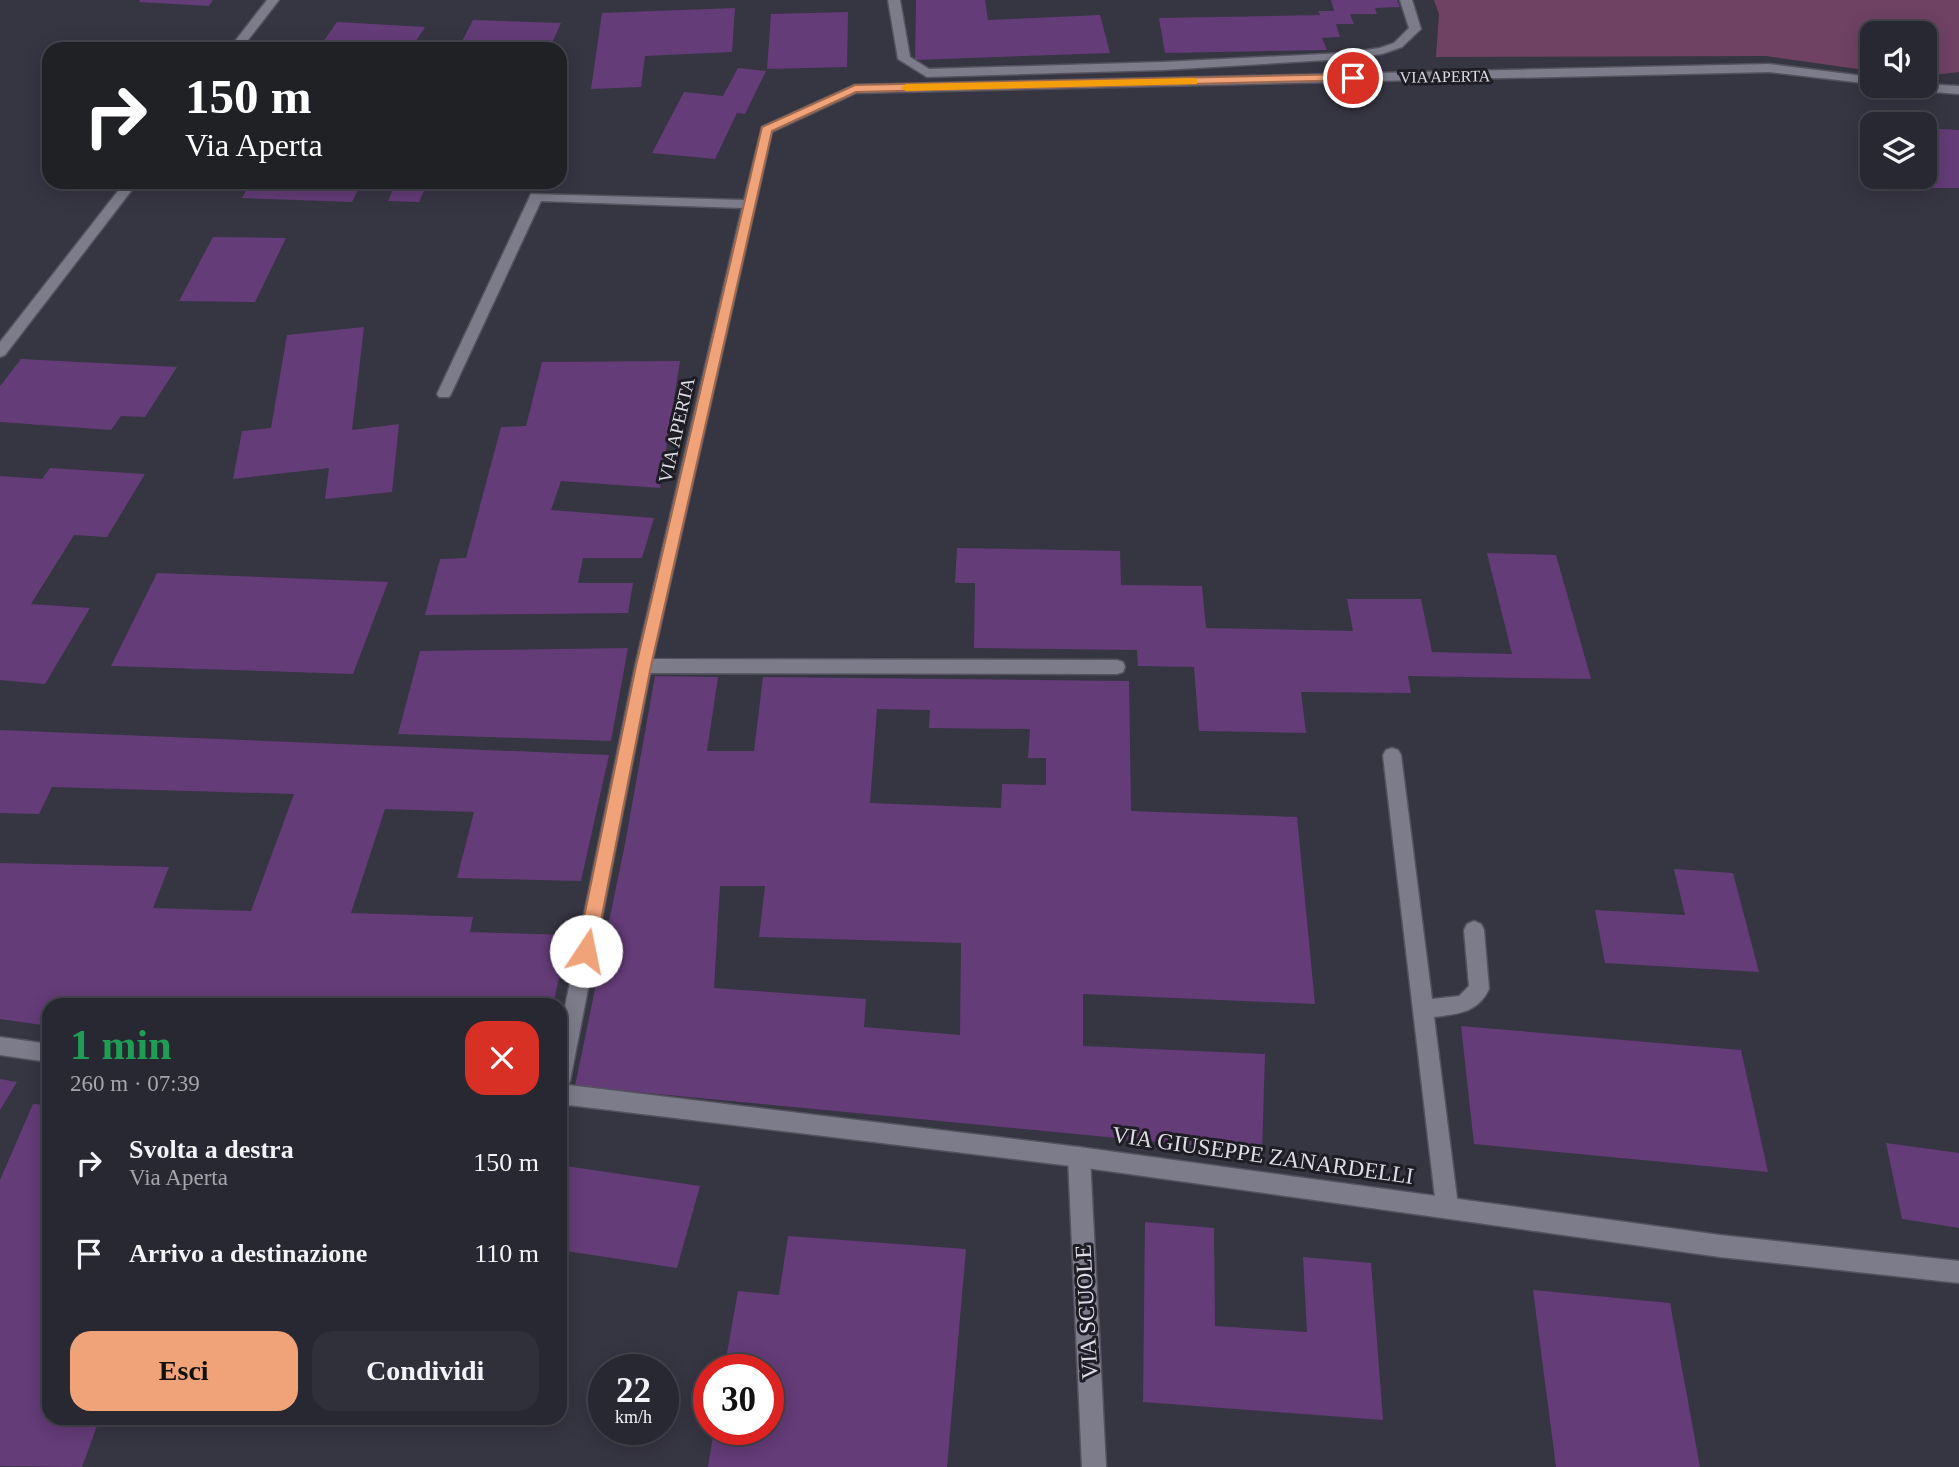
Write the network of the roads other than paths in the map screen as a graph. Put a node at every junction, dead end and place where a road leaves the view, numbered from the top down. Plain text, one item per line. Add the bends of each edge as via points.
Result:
1 (273, 0) edge
2 (894, 0) edge
3 (1406, 0) edge
4 (240, 42) edge
5 (1860, 79) edge
6 (1937, 88) edge
7 (1959, 90) edge
8 (126, 189) edge
9 (750, 204) junction
10 (0, 352) edge
11 (444, 394) dead end
12 (643, 666) junction
13 (1117, 667) dead end
14 (1392, 755) dead end
15 (1474, 930) dead end
16 (1422, 1010) junction
17 (0, 1046) edge
18 (567, 1046) edge
19 (42, 1052) edge
20 (567, 1095) edge
21 (1079, 1157) junction
22 (1447, 1206) junction
23 (1959, 1272) edge
24 (1094, 1467) edge

1 - 4 street
2 - 3 street, VIA APERTA via 904,59 927,73 1163,66 1382,51 1398,45 1415,29
5 - 9 street, VIA APERTA via 1769,68 855,89 766,130
6 - 7 street
8 - 10 street
9 - 11 street via 536,197
9 - 12 street, VIA APERTA
12 - 13 street
12 - 18 street, VIA APERTA
14 - 16 street
15 - 16 street via 1479,989 1464,1004
16 - 22 street
17 - 19 street
20 - 21 street, VIA GIUSEPPE ZANARDELLI
21 - 22 street, VIA GIUSEPPE ZANARDELLI
21 - 24 street, VIA SCUOLE
22 - 23 street, VIA GIUSEPPE ZANARDELLI via 1720,1246

